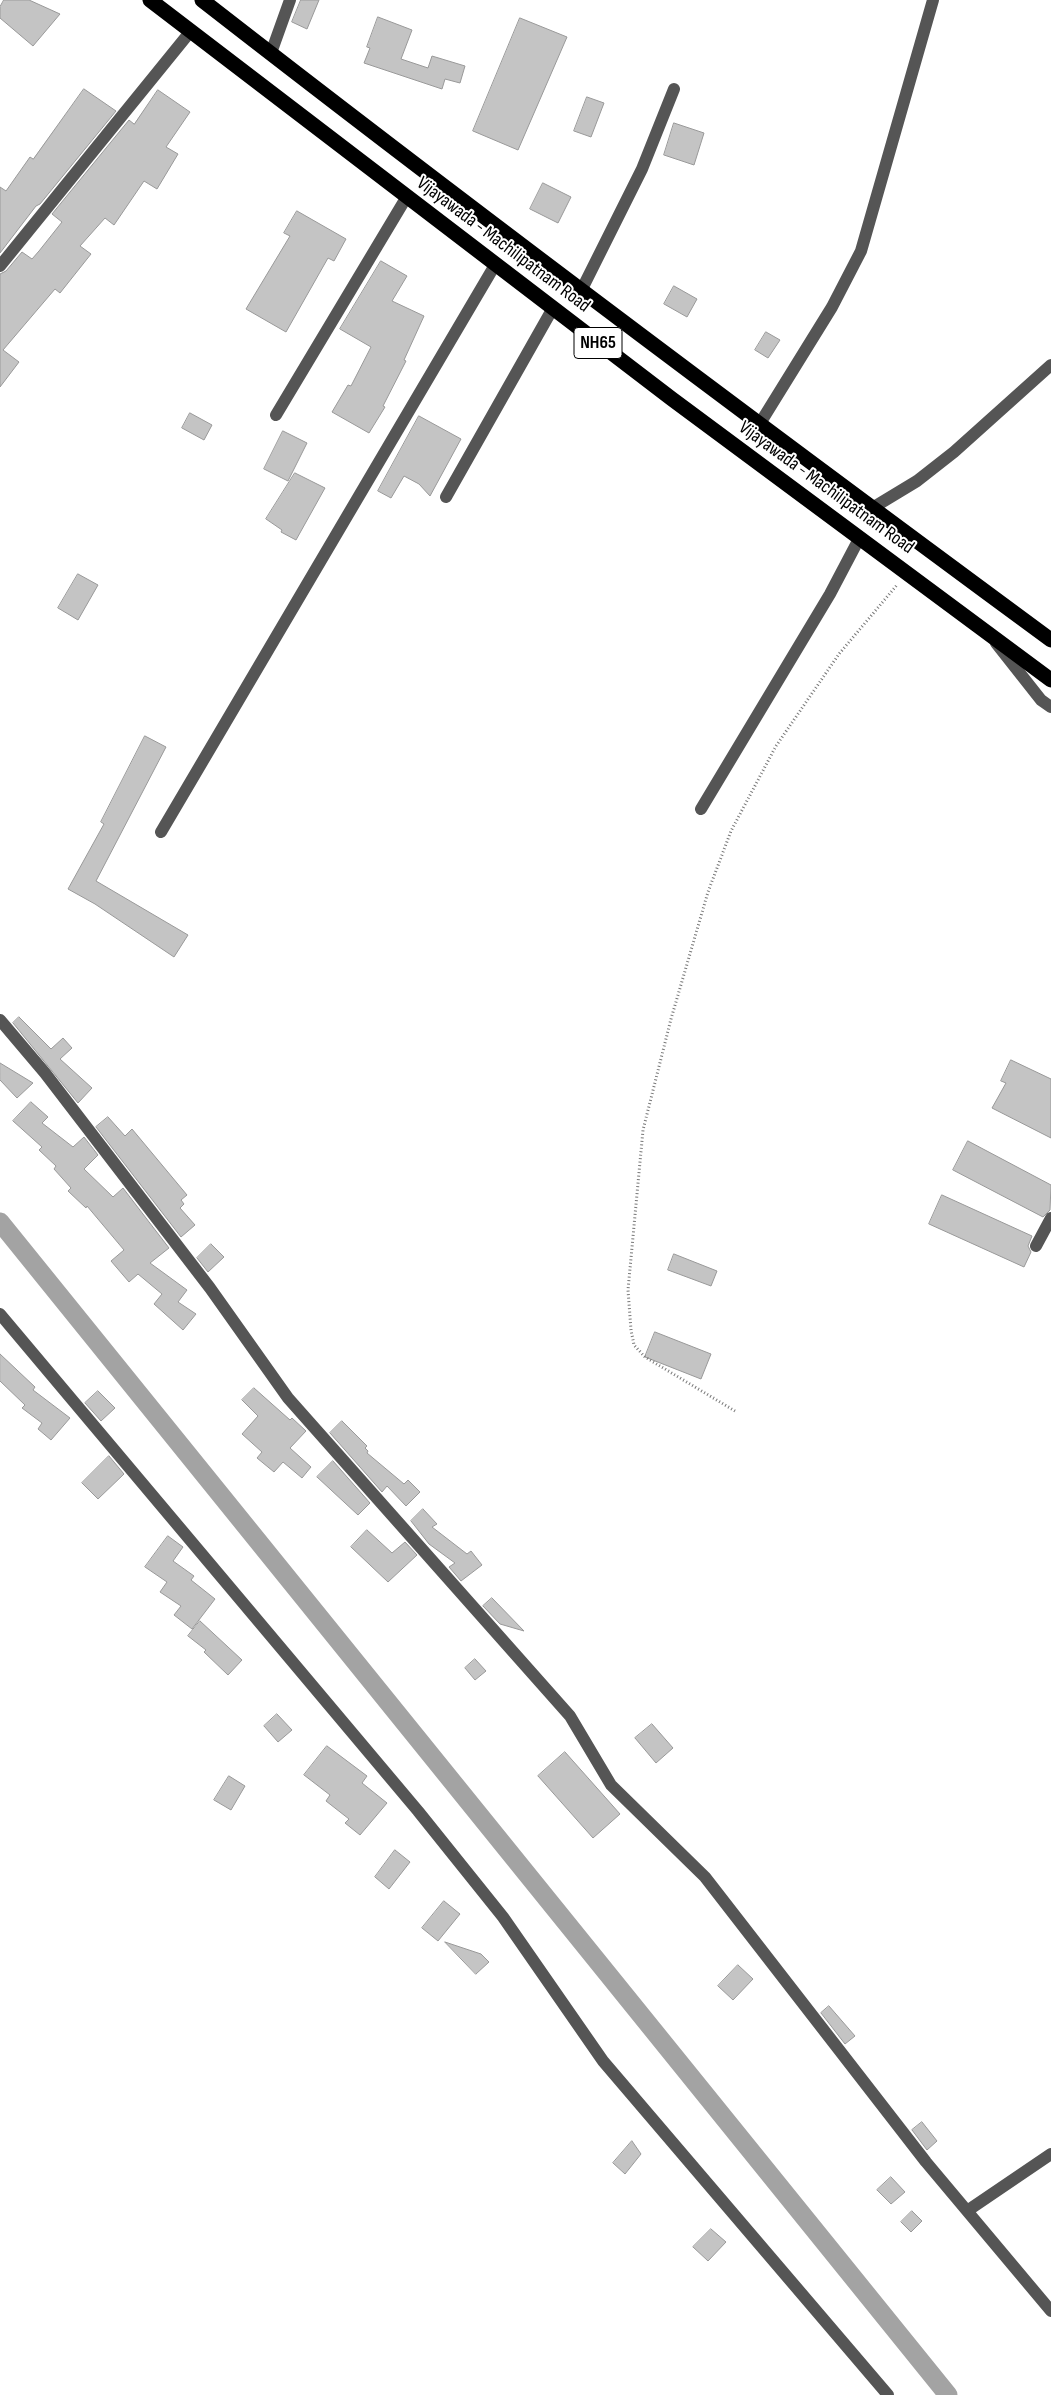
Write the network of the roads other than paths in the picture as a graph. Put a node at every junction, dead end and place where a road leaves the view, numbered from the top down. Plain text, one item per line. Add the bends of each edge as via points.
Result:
1 (150, 0) edge
2 (290, 0) edge
3 (933, 0) edge
4 (204, 1) edge
5 (190, 32) junction
6 (271, 53) junction
7 (674, 89) dead end
8 (406, 198) junction
9 (495, 265) junction
10 (0, 266) edge
11 (582, 289) junction
12 (553, 308) junction
13 (1051, 365) edge
14 (276, 415) dead end
15 (759, 425) junction
16 (446, 497) dead end
17 (874, 507) junction
18 (860, 537) junction
19 (985, 631) junction
20 (1051, 640) edge
21 (1051, 680) edge
22 (1051, 708) edge
23 (701, 809) dead end
24 (161, 832) dead end
25 (0, 1020) edge
26 (1051, 1218) edge
27 (1036, 1246) dead end
28 (0, 1314) edge
29 (1051, 2154) edge
30 (967, 2211) junction
31 (1051, 2311) edge
32 (888, 2395) edge

1 - 5 highway, Vijayawada - Machilipatnam Road / NH65
2 - 6 street
3 - 15 street via 861,251 832,307
4 - 6 highway, Vijayawada - Machilipatnam Road / NH65
5 - 8 highway, Vijayawada - Machilipatnam Road / NH65
5 - 10 street
6 - 11 highway, Vijayawada - Machilipatnam Road / NH65
7 - 11 street via 642,169
8 - 9 highway, Vijayawada - Machilipatnam Road / NH65
8 - 14 street
9 - 12 highway, Vijayawada - Machilipatnam Road / NH65
9 - 24 street
11 - 15 highway, Vijayawada - Machilipatnam Road / NH65
12 - 16 street
12 - 18 highway, Vijayawada - Machilipatnam Road / NH65
13 - 17 street via 954,452 917,481
15 - 17 highway, Vijayawada - Machilipatnam Road / NH65
17 - 20 highway, Vijayawada - Machilipatnam Road / NH65
18 - 19 highway, Vijayawada - Machilipatnam Road / NH65
18 - 23 street via 838,581
19 - 21 highway, Vijayawada - Machilipatnam Road / NH65
19 - 22 street
25 - 30 street via 204,1281 288,1398 570,1716 610,1785 706,1876
26 - 27 street
28 - 32 street via 418,1811 503,1917 603,2061
29 - 30 street
30 - 31 street

